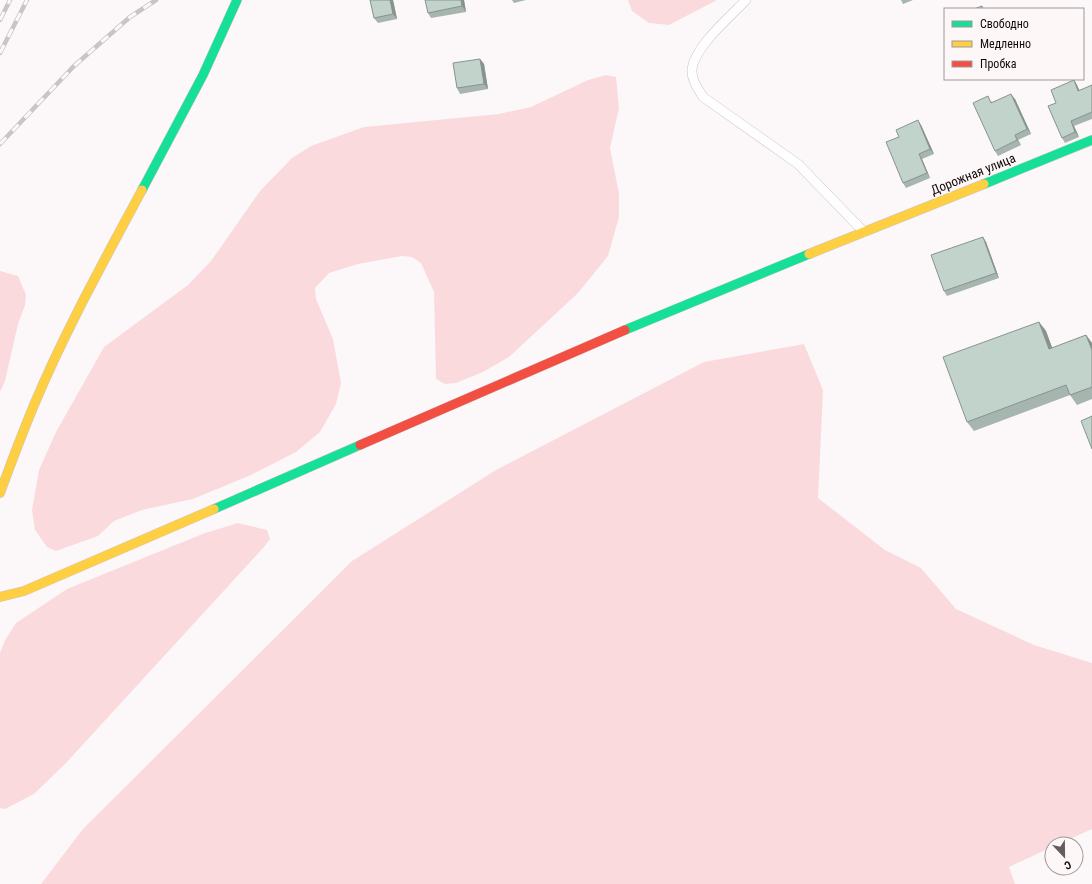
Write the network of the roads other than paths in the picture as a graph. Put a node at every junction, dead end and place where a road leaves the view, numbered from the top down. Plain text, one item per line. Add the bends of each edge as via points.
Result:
1 (237, 0) edge
2 (247, 0) edge
3 (746, 0) edge
4 (1092, 140) edge
5 (864, 232) junction
6 (0, 493) edge
7 (0, 597) edge

1 - 2 lane
1 - 6 street via 211,60 66,335
3 - 5 lane via 699,49 692,69 695,86 703,97 798,164
4 - 5 street, Дорожная улица
5 - 7 street, Дорожная улица via 665,313 24,591

